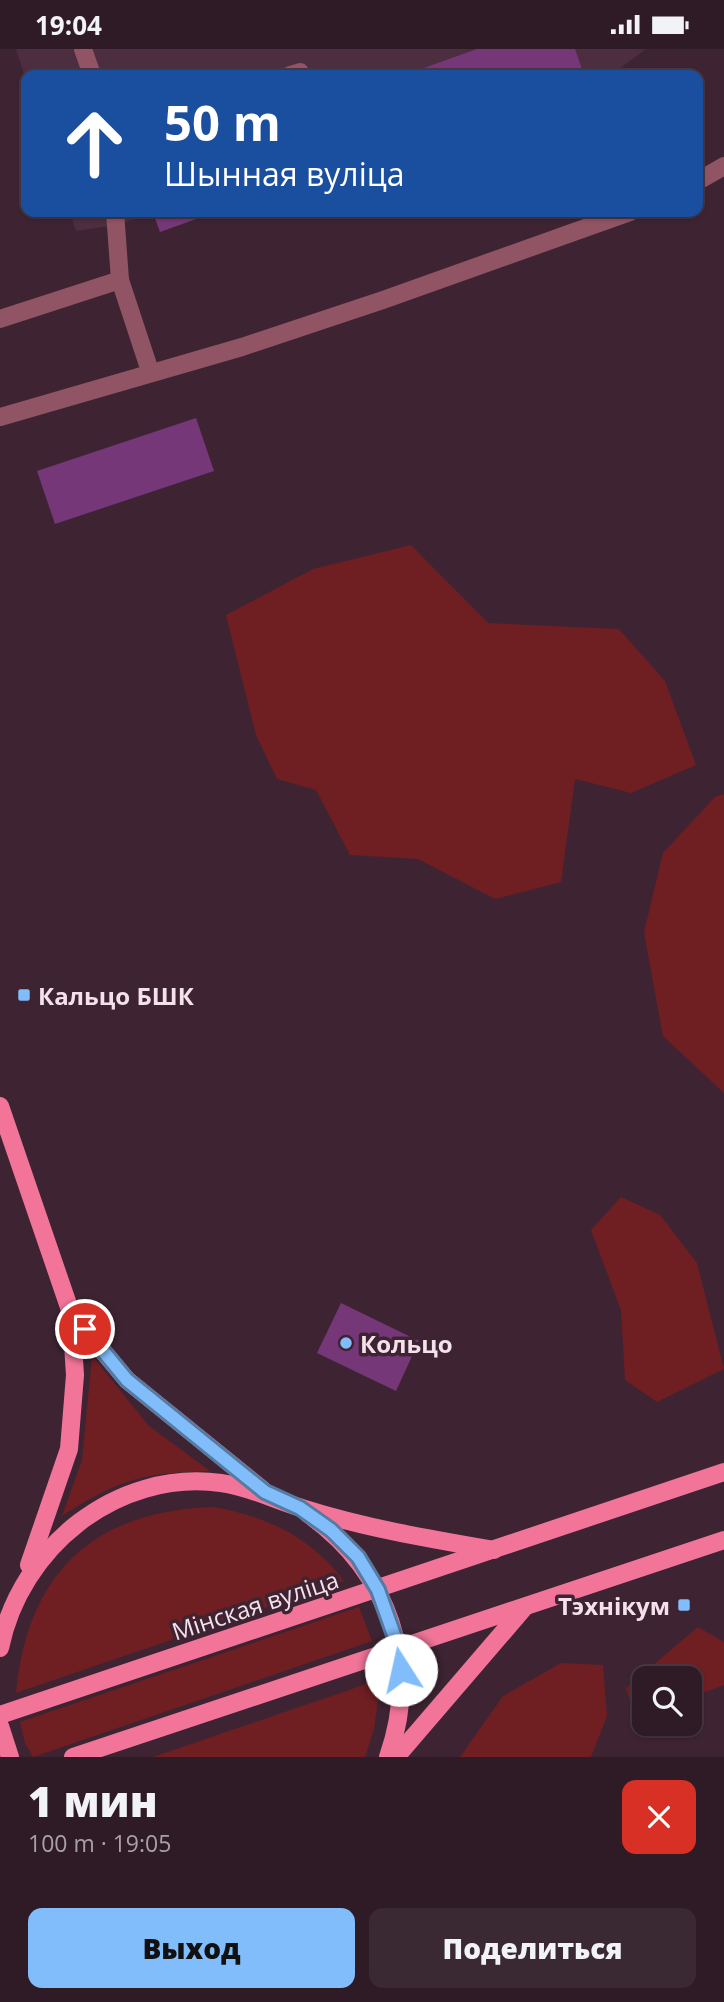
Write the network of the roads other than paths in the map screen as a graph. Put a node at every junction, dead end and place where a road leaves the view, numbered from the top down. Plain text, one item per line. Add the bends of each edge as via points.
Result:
1 (83, 49) edge
2 (90, 70) edge
3 (724, 166) edge
4 (703, 178) edge
5 (116, 217) edge
6 (616, 217) edge
7 (120, 280) junction
8 (0, 319) edge
9 (150, 371) junction
10 (0, 417) edge
11 (0, 1106) edge
12 (71, 1313) junction
13 (724, 1472) edge
14 (265, 1492) junction
15 (300, 1508) junction
16 (724, 1540) edge
17 (498, 1550) junction
18 (23, 1582) junction
19 (378, 1590) junction
20 (525, 1607) junction
21 (2, 1627) edge
22 (0, 1648) edge
23 (399, 1649) junction
24 (0, 1715) edge
25 (0, 1725) edge
26 (10, 1757) edge
27 (73, 1757) edge
28 (388, 1757) edge
29 (396, 1757) edge

1 - 2 lane
3 - 4 lane
5 - 7 lane
6 - 9 lane via 242,347
7 - 8 lane
7 - 9 lane
9 - 10 lane
11 - 12 main road
12 - 14 main road via 127,1380
12 - 18 main road via 75,1375 69,1449
13 - 17 main road, Мінская вуліца
14 - 15 main road
14 - 18 main road via 219,1482 173,1483 128,1494 86,1515 51,1545
15 - 17 main road via 394,1533
15 - 19 main road via 358,1557
16 - 20 main road
17 - 19 main road, Мінская вуліца
18 - 21 main road
19 - 23 main road
19 - 24 main road, Мінская вуліца
20 - 23 main road
20 - 29 main road
21 - 22 main road
23 - 27 main road
23 - 28 main road via 402,1691 397,1733
25 - 26 main road

